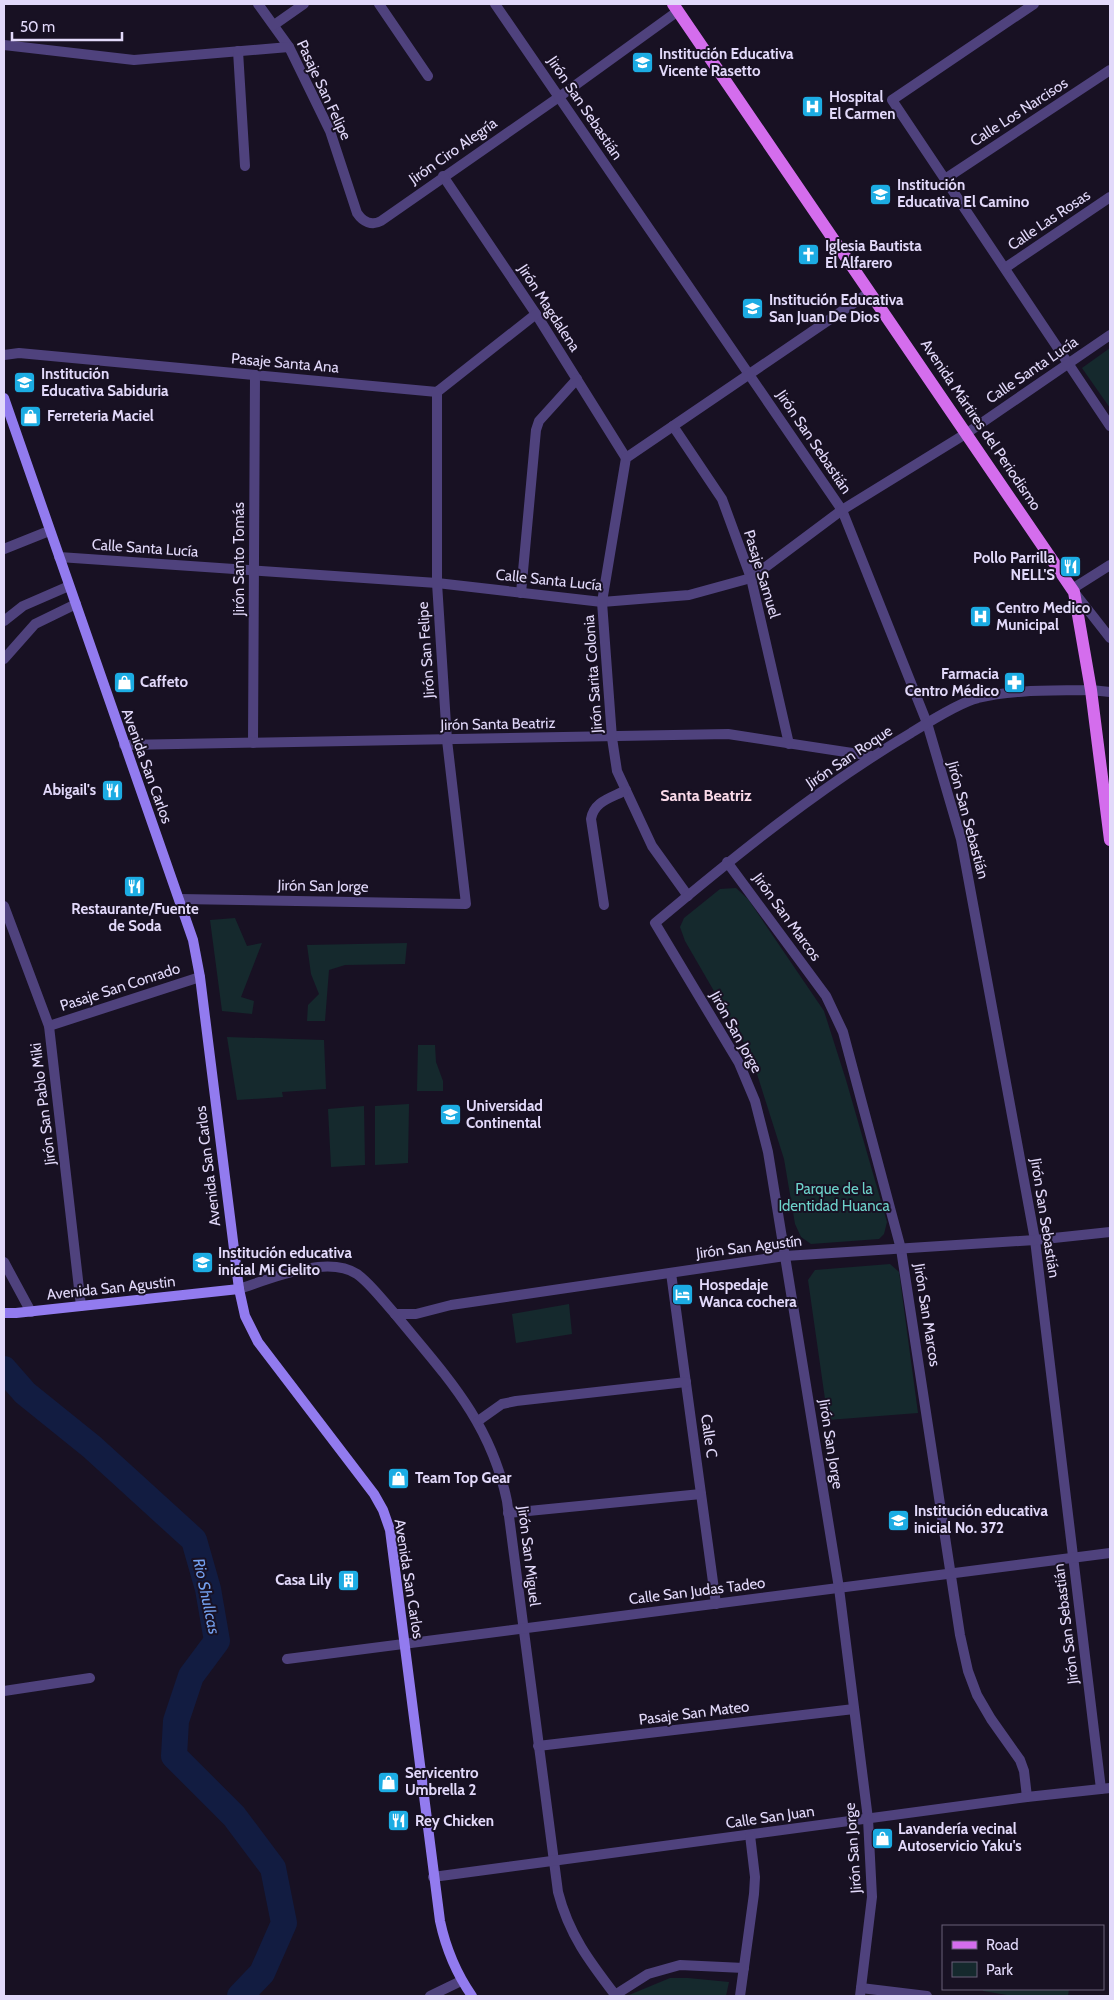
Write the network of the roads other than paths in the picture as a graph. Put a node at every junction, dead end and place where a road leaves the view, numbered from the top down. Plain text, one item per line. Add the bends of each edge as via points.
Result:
1 (258, 4) edge
2 (304, 4) edge
3 (379, 4) edge
4 (495, 4) edge
5 (1034, 4) edge
6 (676, 7) edge
7 (274, 25) junction
8 (4, 45) edge
9 (289, 47) junction
10 (238, 51) junction
11 (1110, 70) edge
12 (428, 76) dead end
13 (559, 97) junction
14 (245, 166) dead end
15 (443, 176) junction
16 (945, 179) junction
17 (1110, 197) edge
18 (364, 220) joint
19 (1005, 268) junction
20 (870, 292) junction
21 (536, 314) junction
22 (1110, 335) edge
23 (4, 355) edge
24 (1068, 364) junction
25 (749, 374) junction
26 (255, 375) junction
27 (577, 379) junction
28 (437, 392) junction
29 (4, 398) edge
30 (673, 426) junction
31 (1110, 426) edge
32 (966, 432) junction
33 (626, 458) junction
34 (842, 510) junction
35 (49, 531) junction
36 (4, 549) edge
37 (60, 557) junction
38 (1110, 565) edge
39 (254, 570) junction
40 (751, 578) junction
41 (437, 583) junction
42 (69, 586) junction
43 (1073, 591) junction
44 (521, 593) junction
45 (602, 602) junction
46 (76, 604) junction
47 (4, 621) edge
48 (1110, 638) edge
49 (4, 659) edge
50 (1091, 690) junction
51 (1110, 692) edge
52 (927, 723) junction
53 (612, 738) junction
54 (447, 740) junction
55 (253, 743) junction
56 (789, 744) junction
57 (124, 745) junction
58 (872, 756) junction
59 (626, 790) junction
60 (1110, 840) edge
61 (728, 862) junction
62 (688, 896) junction
63 (179, 899) junction
64 (466, 904) joint
65 (604, 905) dead end
66 (4, 906) edge
67 (655, 923) joint
68 (200, 977) junction
69 (49, 1026) junction
70 (1110, 1232) edge
71 (1035, 1240) junction
72 (901, 1249) junction
73 (785, 1256) junction
74 (4, 1262) edge
75 (671, 1273) junction
76 (239, 1289) junction
77 (81, 1306) junction
78 (31, 1312) junction
79 (4, 1313) edge
80 (395, 1314) junction
81 (686, 1382) junction
82 (478, 1421) junction
83 (701, 1494) junction
84 (508, 1513) junction
85 (1110, 1553) edge
86 (1073, 1558) junction
87 (951, 1573) junction
88 (839, 1588) junction
89 (716, 1604) junction
90 (523, 1629) junction
91 (404, 1644) junction
92 (287, 1659) dead end
93 (90, 1678) dead end
94 (4, 1691) edge
95 (854, 1709) junction
96 (538, 1746) junction
97 (1106, 1788) edge
98 (1027, 1797) junction
99 (868, 1819) junction
100 (750, 1835) junction
101 (553, 1861) junction
102 (433, 1877) junction
103 (744, 1968) junction
104 (461, 1981) junction
105 (861, 1992) edge
106 (430, 1996) edge
107 (472, 1996) edge
108 (616, 1996) edge
109 (740, 1996) edge
110 (927, 1996) edge

1 - 7 street, Pasaje San Felipe
2 - 7 street
3 - 12 street
4 - 13 street, Jirón San Sebastián
5 - 16 street via 892,100
6 - 13 street, Jirón Ciro Alegría
6 - 20 main road, Avenida Mártires del Periodismo
7 - 9 street, Pasaje San Felipe
8 - 10 street via 134,60
9 - 10 street
9 - 18 street, Pasaje San Felipe via 330,131 352,202
10 - 14 street
11 - 16 street, Calle Los Narcisos
13 - 15 street, Jirón Ciro Alegría
13 - 25 street, Jirón San Sebastián
15 - 18 street, Jirón Ciro Alegría via 379,222 372,224
15 - 21 street, Jirón Magdalena
16 - 19 street
17 - 19 street, Calle Las Rosas
19 - 24 street
20 - 25 street
20 - 32 main road, Avenida Mártires del Periodismo
21 - 27 street, Jirón Magdalena
21 - 28 street
22 - 24 street, Calle Santa Lucía
23 - 26 street, Pasaje Santa Ana via 19,353
24 - 31 street
24 - 32 street, Calle Santa Lucía
25 - 30 street
25 - 34 street, Jirón San Sebastián
26 - 28 street, Pasaje Santa Ana
26 - 39 street, Jirón Santo Tomás
27 - 33 street, Jirón Magdalena
27 - 44 street via 539,421 536,430
28 - 41 street, Jirón San Felipe
29 - 35 main road, Avenida San Carlos
30 - 33 street
30 - 40 street, Pasaje Samuel via 722,499
32 - 34 street, Calle Santa Lucía
32 - 43 main road, Avenida Mártires del Periodismo
33 - 45 street, Jirón Sarita Colonia
34 - 40 street, Calle Santa Lucía
34 - 52 street, Jirón San Sebastián
35 - 36 street
35 - 37 main road, Avenida San Carlos
37 - 39 street, Calle Santa Lucía
37 - 42 main road, Avenida San Carlos
38 - 43 street
39 - 41 street, Calle Santa Lucía
39 - 55 street, Jirón Santo Tomás
40 - 45 street, Calle Santa Lucía via 689,595
40 - 56 street, Pasaje Samuel
41 - 44 street, Calle Santa Lucía
41 - 54 street, Jirón San Felipe
42 - 46 main road, Avenida San Carlos
42 - 47 street via 23,606
43 - 48 street, Avenida Mártires del Periodismo
43 - 50 main road, Avenida Mártires del Periodismo
44 - 45 street, Calle Santa Lucía
45 - 53 street, Jirón Sarita Colonia
46 - 49 street via 35,624
46 - 57 main road, Avenida San Carlos
50 - 51 street, Jirón San Roque
50 - 52 street, Jirón San Roque via 976,698
50 - 60 main road, Avenida Mártires del Periodismo
52 - 58 street, Jirón San Roque
52 - 71 street, Jirón San Sebastián via 961,838
53 - 54 street, Jirón Santa Beatriz
53 - 56 street, Jirón Santa Beatriz via 728,734
53 - 59 street, Jirón Sarita Colonia via 617,771
54 - 55 street, Jirón Santa Beatriz
54 - 64 street, Jirón San Felipe
55 - 57 street, Jirón Santa Beatriz
56 - 58 street, Jirón Santa Beatriz
57 - 63 main road, Avenida San Carlos
58 - 61 street, Jirón San Roque
59 - 62 street, Jirón Sarita Colonia via 652,846
59 - 65 street via 597,804 592,811
61 - 62 street, Jirón San Roque
61 - 72 street, Jirón San Marcos via 826,996 843,1032
62 - 67 street, Jirón San Roque
63 - 64 street, Jirón San Jorge
63 - 68 main road, Avenida San Carlos via 193,940
66 - 69 street, Jirón San Pablo Miki
67 - 73 street, Jirón San Jorge via 739,1063 755,1101 768,1152
68 - 69 street, Pasaje San Conrado
68 - 76 main road, Avenida San Carlos
69 - 77 street, Jirón San Pablo Miki
70 - 71 street, Jirón San Agustín
71 - 72 street, Jirón San Agustín
71 - 86 street, Jirón San Sebastián
72 - 73 street, Jirón San Agustín
72 - 87 street, Jirón San Marcos
73 - 75 street, Jirón San Agustín
73 - 88 street, Jirón San Jorge
74 - 78 street
75 - 80 street, Jirón San Agustín via 451,1305 416,1314
75 - 81 street, Calle C
76 - 77 main road, Avenida San Agustin
76 - 80 street, Jirón San Miguel via 284,1274 332,1266 359,1275
76 - 91 main road, Avenida San Carlos via 245,1316 258,1342 383,1510 390,1530
77 - 78 main road, Avenida San Agustin
78 - 79 main road, Avenida San Agustin
80 - 82 street, Jirón San Miguel via 461,1394
81 - 82 street via 516,1401 502,1404
81 - 83 street, Calle C
82 - 84 street, Jirón San Miguel via 503,1481
83 - 84 street
83 - 89 street, Calle C
84 - 90 street, Jirón San Miguel
85 - 86 street, Calle San Judas Tadeo
86 - 87 street, Calle San Judas Tadeo
86 - 97 street, Jirón San Sebastián
87 - 88 street, Calle San Judas Tadeo
87 - 98 street, Jirón San Marcos via 968,1671 990,1719 1020,1760
88 - 89 street, Calle San Judas Tadeo
88 - 95 street, Jirón San Jorge
89 - 90 street, Calle San Judas Tadeo
90 - 91 street, Calle San Judas Tadeo
90 - 96 street, Jirón San Miguel
91 - 92 street, Calle San Judas Tadeo
91 - 102 main road, Avenida San Carlos
93 - 94 street
95 - 96 street, Pasaje San Mateo
95 - 99 street, Jirón San Jorge
96 - 101 street, Jirón San Miguel
97 - 98 street, Calle San Juan
98 - 99 street, Calle San Juan
99 - 100 street, Calle San Juan
99 - 105 street, Jirón San Jorge via 872,1897
100 - 101 street, Calle San Juan
100 - 103 street via 754,1894
101 - 102 street, Calle San Juan
101 - 108 street, Jirón San Miguel via 561,1904 572,1933 589,1962
102 - 104 main road, Avenida San Carlos via 446,1946
103 - 108 street via 680,1965 648,1974
103 - 109 street
104 - 106 street
104 - 107 main road, Avenida San Carlos
105 - 110 street

